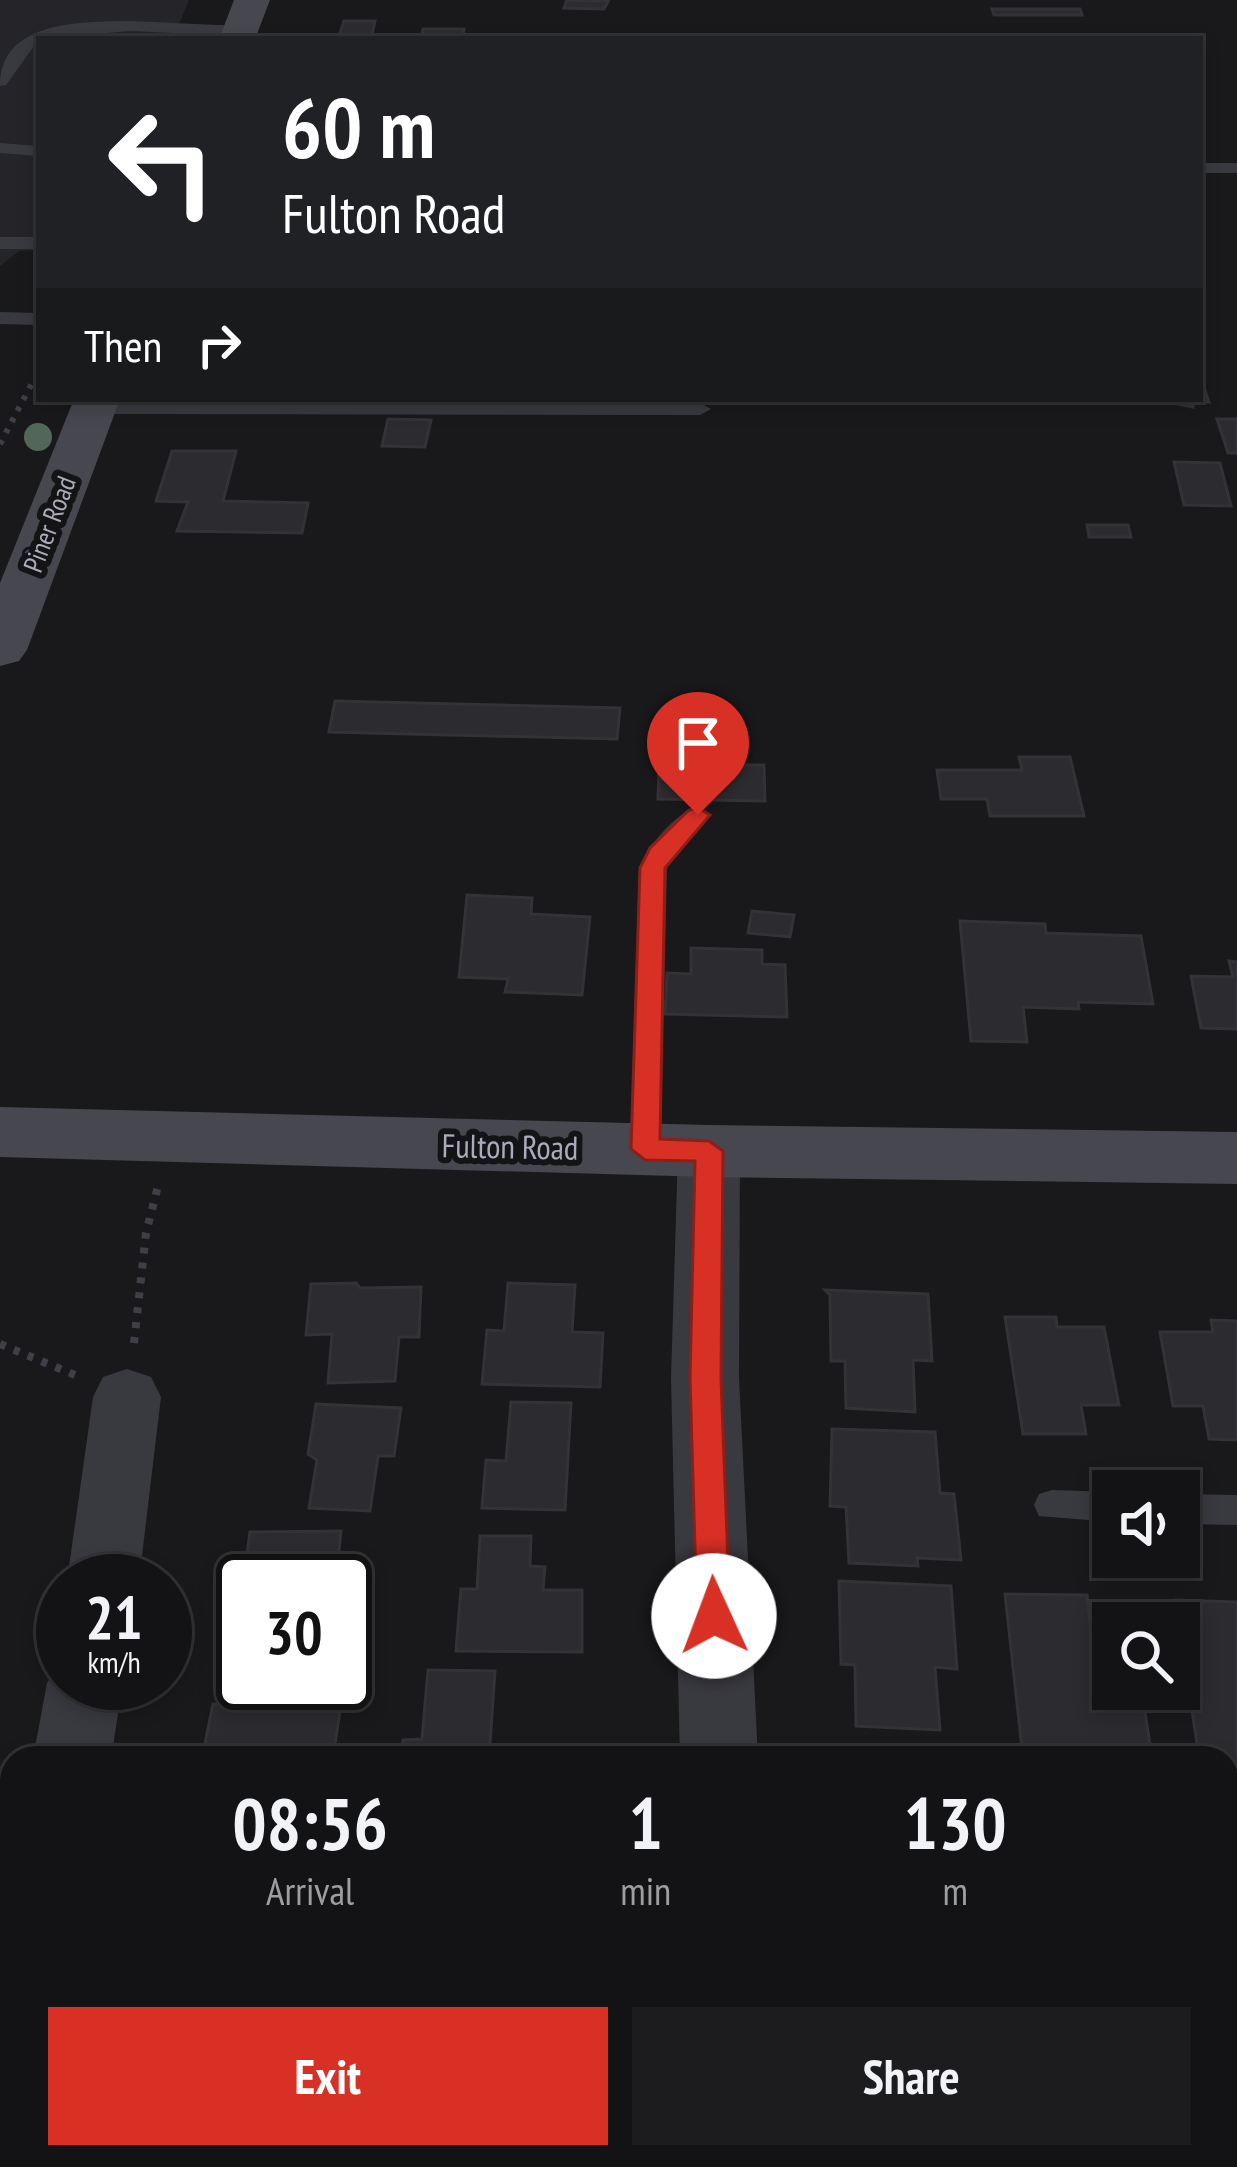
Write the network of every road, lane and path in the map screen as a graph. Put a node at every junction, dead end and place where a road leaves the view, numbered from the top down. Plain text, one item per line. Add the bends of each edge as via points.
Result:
1 (243, 23) edge
2 (44, 36) edge
3 (36, 39) edge
4 (0, 81) edge
5 (0, 148) edge
6 (36, 151) edge
7 (1203, 168) edge
8 (1237, 168) edge
9 (1203, 181) edge
10 (1237, 181) edge
11 (0, 243) edge
12 (32, 243) edge
13 (0, 255) edge
14 (0, 318) edge
15 (36, 320) edge
16 (36, 376) edge
17 (95, 404) edge
18 (700, 410) dead end
19 (0, 444) edge
20 (0, 650) edge
21 (698, 815) dead end
22 (0, 1132) edge
23 (171, 1138) junction
24 (677, 1150) junction
25 (1237, 1159) edge
26 (0, 1344) edge
27 (127, 1397) junction
28 (1052, 1505) dead end
29 (1092, 1506) edge
30 (1200, 1509) edge
31 (1237, 1510) edge
32 (107, 1554) edge
33 (80, 1710) edge
34 (74, 1746) edge
35 (719, 1746) edge

1 - 2 lane
3 - 4 lane via 16,52
5 - 6 lane
7 - 8 lane
9 - 10 lane
11 - 12 lane
12 - 13 lane
14 - 15 lane
16 - 19 path
17 - 18 lane
17 - 20 main road, Piner Road
21 - 24 lane via 652,868
22 - 23 main road, Fulton Road
23 - 24 main road, Fulton Road
23 - 27 path via 146,1233
24 - 25 main road, Fulton Road
24 - 35 street via 705,1378
26 - 27 path
27 - 32 street
28 - 29 lane
30 - 31 lane
33 - 34 street

